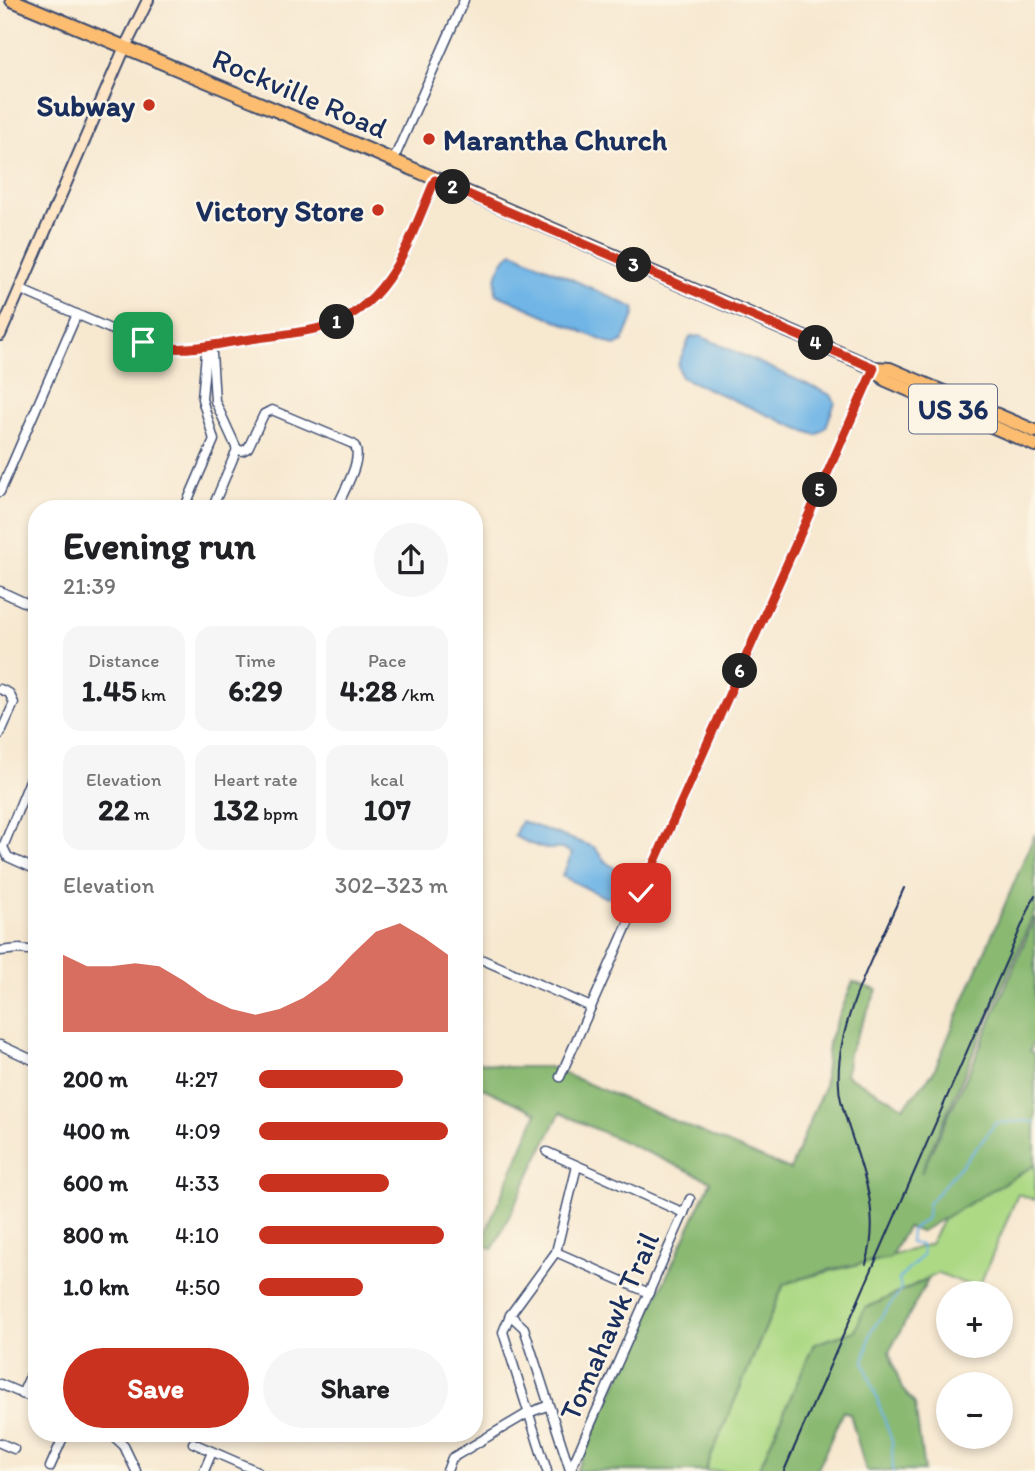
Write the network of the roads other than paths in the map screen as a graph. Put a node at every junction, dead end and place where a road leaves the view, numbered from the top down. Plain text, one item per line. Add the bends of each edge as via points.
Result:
1 (12, 0) edge
2 (148, 0) edge
3 (464, 0) edge
4 (125, 47) junction
5 (393, 162) junction
6 (435, 180) junction
7 (19, 289) junction
8 (77, 314) junction
9 (0, 335) edge
10 (209, 345) junction
11 (874, 368) junction
12 (1035, 431) edge
13 (1035, 445) edge
14 (237, 449) junction
15 (0, 492) edge
16 (188, 500) edge
17 (216, 500) edge
18 (339, 500) edge
19 (0, 591) edge
20 (28, 604) edge
21 (0, 689) edge
22 (0, 734) edge
23 (28, 785) edge
24 (28, 866) edge
25 (28, 950) edge
26 (0, 951) edge
27 (483, 960) edge
28 (591, 1007) junction
29 (0, 1045) edge
30 (28, 1058) edge
31 (560, 1077) dead end
32 (547, 1152) dead end
33 (578, 1166) junction
34 (690, 1199) dead end
35 (684, 1213) junction
36 (556, 1252) junction
37 (649, 1293) junction
38 (510, 1315) junction
39 (28, 1381) edge
40 (0, 1384) edge
41 (22, 1394) junction
42 (28, 1396) edge
43 (547, 1406) junction
44 (528, 1413) junction
45 (483, 1440) edge
46 (61, 1442) edge
47 (119, 1442) edge
48 (479, 1442) edge
49 (0, 1443) edge
50 (192, 1443) dead end
51 (14, 1449) dead end
52 (212, 1452) junction
53 (50, 1467) dead end
54 (136, 1471) edge
55 (204, 1471) edge
56 (257, 1471) edge
57 (447, 1471) edge
58 (547, 1471) edge
59 (570, 1471) edge

1 - 4 main road, Rockville Road / US 36
2 - 4 main road
3 - 5 street
4 - 5 main road, Rockville Road / US 36
4 - 7 main road
5 - 6 main road, Rockville Road / US 36
6 - 10 street via 395,270 363,306 323,327
6 - 11 main road, Rockville Road / US 36
7 - 8 street
7 - 9 main road
8 - 10 street via 161,348
8 - 15 street
10 - 14 street via 215,401
10 - 16 street via 202,399 214,440
11 - 12 main road, Rockville Road / US 36 via 890,369
11 - 13 main road, Rockville Road / US 36 via 886,380
11 - 28 street
14 - 17 street
14 - 18 street via 249,447 268,411 353,444 359,458
19 - 20 street
21 - 22 street via 13,703
23 - 24 street via 3,846 9,857
25 - 26 street
27 - 28 street
28 - 31 street
29 - 30 street
32 - 33 street
33 - 35 street
33 - 36 street
34 - 35 street, Tomahawk Trail
35 - 37 street, Tomahawk Trail
36 - 37 street
36 - 38 street
37 - 59 street, Tomahawk Trail
38 - 43 street via 524,1328
38 - 44 street via 503,1332
39 - 41 street
40 - 41 street
41 - 42 street
43 - 44 street
43 - 59 street
44 - 45 street
44 - 58 street
46 - 53 street
47 - 54 street
48 - 57 street via 452,1458
49 - 51 street
50 - 52 street
52 - 55 street
52 - 56 street

